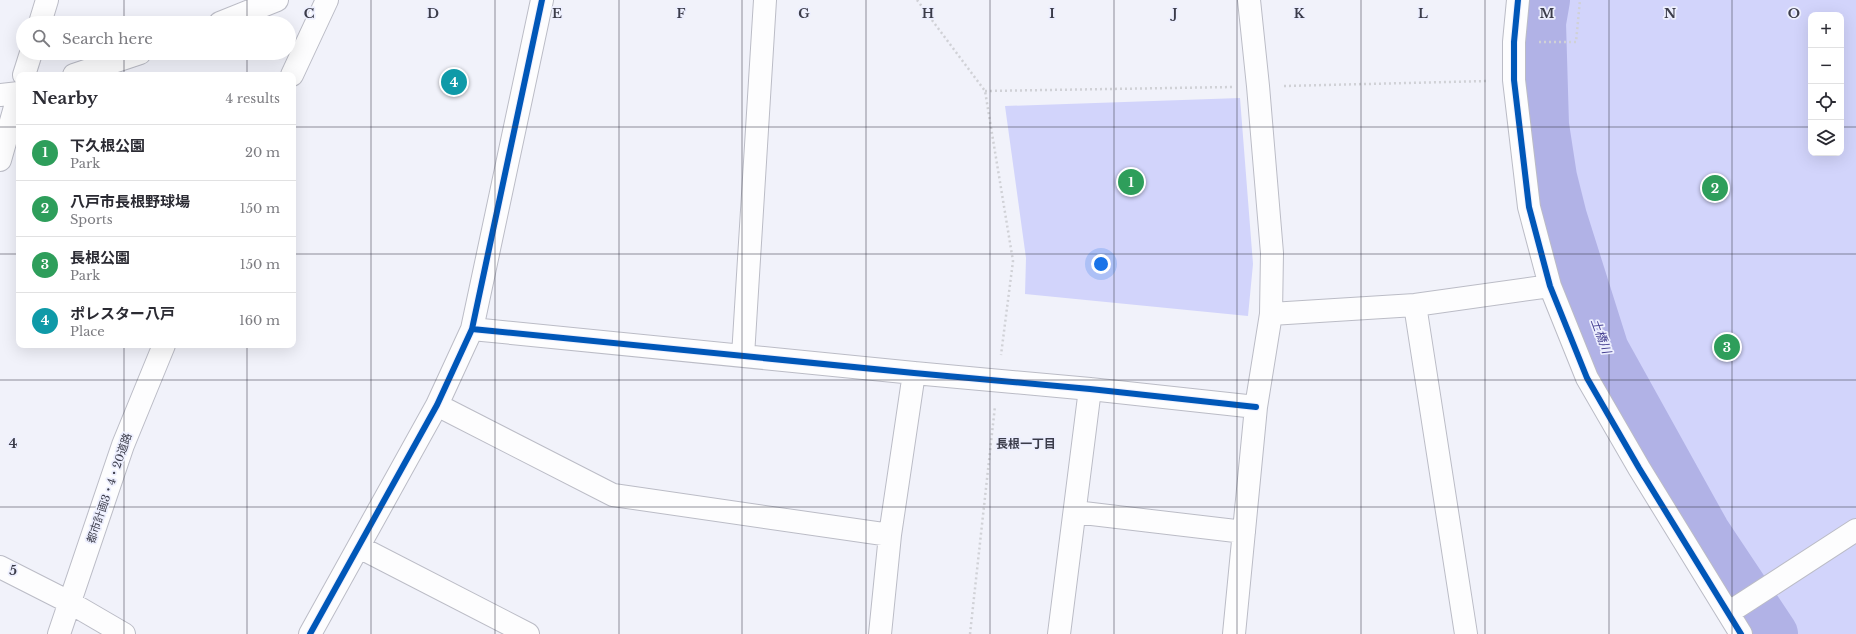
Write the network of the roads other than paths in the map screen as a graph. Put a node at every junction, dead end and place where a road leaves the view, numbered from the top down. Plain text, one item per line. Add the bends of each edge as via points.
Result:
1 (47, 0) edge
2 (277, 0) edge
3 (327, 0) edge
4 (542, 0) edge
5 (765, 0) edge
6 (1249, 0) edge
7 (1518, 0) edge
8 (42, 16) edge
9 (237, 16) edge
10 (29, 60) edge
11 (119, 60) edge
12 (25, 72) edge
13 (83, 72) edge
14 (293, 72) edge
15 (16, 93) edge
16 (0, 95) edge
17 (16, 104) edge
18 (0, 160) edge
19 (1550, 286) junction
20 (1415, 305) junction
21 (1271, 314) junction
22 (472, 329) junction
23 (163, 348) edge
24 (743, 356) junction
25 (914, 373) junction
26 (1090, 389) junction
27 (437, 405) junction
28 (1256, 407) junction
29 (1075, 512) junction
30 (1856, 530) edge
31 (1244, 532) junction
32 (890, 535) junction
33 (359, 547) junction
34 (0, 567) edge
35 (69, 602) junction
36 (1728, 613) junction
37 (59, 634) edge
38 (124, 634) edge
39 (310, 634) edge
40 (528, 634) edge
41 (880, 634) edge
42 (1059, 634) edge
43 (1234, 634) edge
44 (1466, 634) edge
45 (1741, 634) edge

1 - 8 street
2 - 9 street
3 - 14 street
4 - 22 street
5 - 24 street
6 - 21 street via 1272,253
7 - 19 street via 1514,80 1529,207
10 - 12 street
11 - 13 street
15 - 16 street
17 - 18 street
19 - 20 street
19 - 36 street via 1587,378
20 - 21 street
20 - 44 street
21 - 28 street
22 - 24 street
22 - 27 street
23 - 35 street, 都市計画3・4・20道路 via 123,445
24 - 25 street
25 - 26 street
25 - 32 street
26 - 28 street
26 - 29 street
27 - 32 street via 613,495
27 - 33 street
28 - 31 street
29 - 31 street
29 - 42 street
30 - 36 street
31 - 43 street
32 - 41 street
33 - 39 street
33 - 40 street
34 - 35 street
35 - 37 street, 都市計画3・4・20道路
35 - 38 street
36 - 45 street

